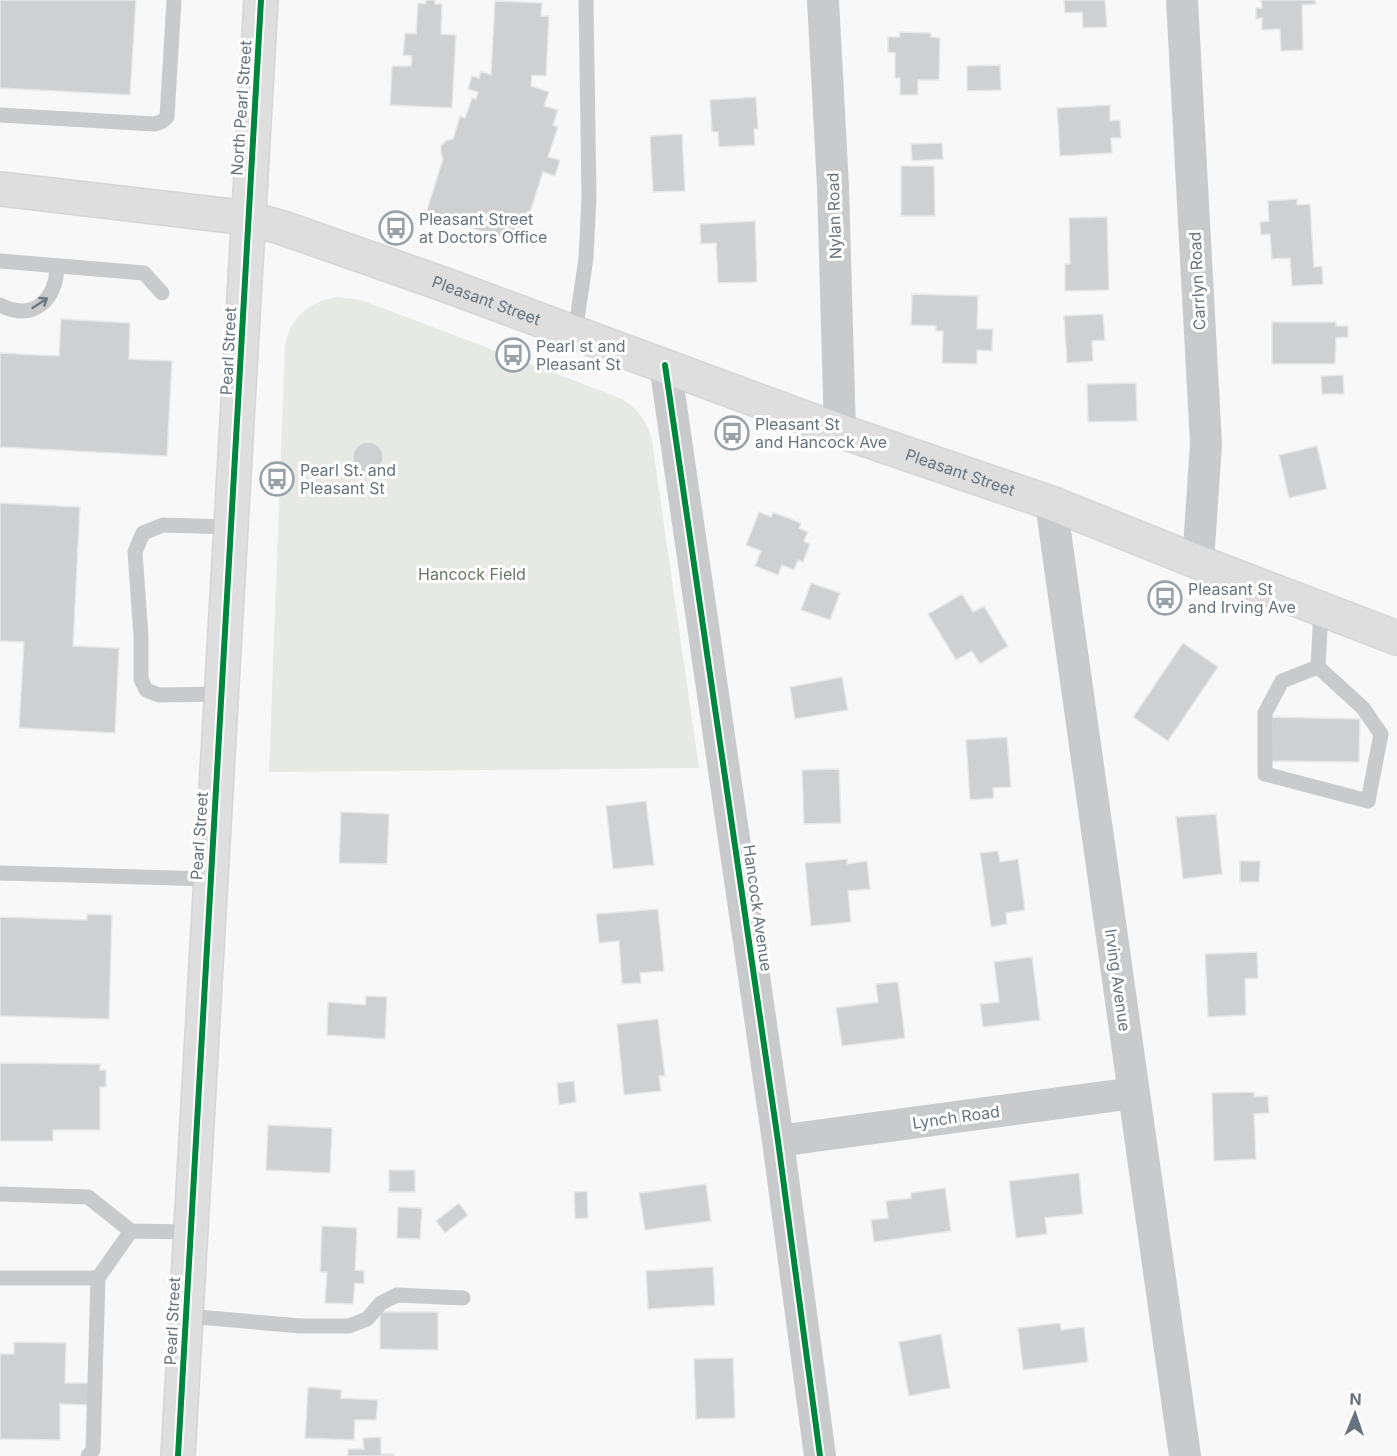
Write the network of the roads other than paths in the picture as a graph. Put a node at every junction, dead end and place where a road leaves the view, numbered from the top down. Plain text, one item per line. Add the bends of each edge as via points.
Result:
1 (174, 0) edge
2 (261, 0) edge
3 (586, 0) edge
4 (823, 0) edge
5 (1182, 0) edge
6 (0, 115) edge
7 (0, 189) edge
8 (248, 218) junction
9 (0, 261) edge
10 (57, 266) junction
11 (162, 293) dead end
12 (0, 304) edge
13 (575, 333) junction
14 (665, 365) junction
15 (840, 431) junction
16 (1051, 504) junction
17 (230, 527) junction
18 (1198, 562) junction
19 (1321, 610) junction
20 (1397, 638) edge
21 (1318, 667) junction
22 (220, 694) junction
23 (0, 873) edge
24 (210, 879) junction
25 (1134, 1093) junction
26 (778, 1141) junction
27 (0, 1194) edge
28 (131, 1231) junction
29 (190, 1232) junction
30 (0, 1278) edge
31 (98, 1278) junction
32 (463, 1298) dead end
33 (186, 1316) junction
34 (88, 1456) edge
35 (178, 1456) edge
36 (820, 1456) edge
37 (1185, 1456) edge

1 - 6 lane via 167,117 161,122
2 - 8 main road, North Pearl Street
3 - 13 lane via 589,197 586,258
4 - 15 street, Nylan Road
5 - 18 street, Carrlyn Road via 1206,444
7 - 8 main road, Pleasant Street
8 - 13 main road, Pleasant Street via 351,251
8 - 17 main road, Pearl Street
9 - 10 lane
10 - 11 lane via 144,273
12 -> 10 lane via 17,311 34,308 48,298 57,283
13 - 14 main road, Pleasant Street
14 - 15 main road, Pleasant Street
14 - 26 street, Hancock Avenue
15 - 16 main road, Pleasant Street
16 - 18 main road, Pleasant Street
16 - 25 street, Irving Avenue
17 - 22 main road, Pearl Street
17 - 22 lane via 163,525 143,533 135,552 141,679 146,690 159,694
18 - 19 main road, Pleasant Street
19 - 20 main road, Pleasant Street
19 - 21 lane
21 - 21 lane via 1364,708 1381,734 1368,801 1265,774 1265,713 1282,681
22 - 24 main road, Pearl Street
23 - 24 lane
24 - 29 main road, Pearl Street
25 - 26 street, Lynch Road
25 - 37 street, Irving Avenue
26 - 36 street, Hancock Avenue
27 - 28 lane via 88,1197
28 - 29 lane
28 - 31 lane
29 - 33 main road, Pearl Street
30 - 31 lane
31 - 34 lane via 93,1450
32 - 33 lane via 397,1295 381,1303 367,1320 349,1326
33 - 35 main road, Pearl Street

